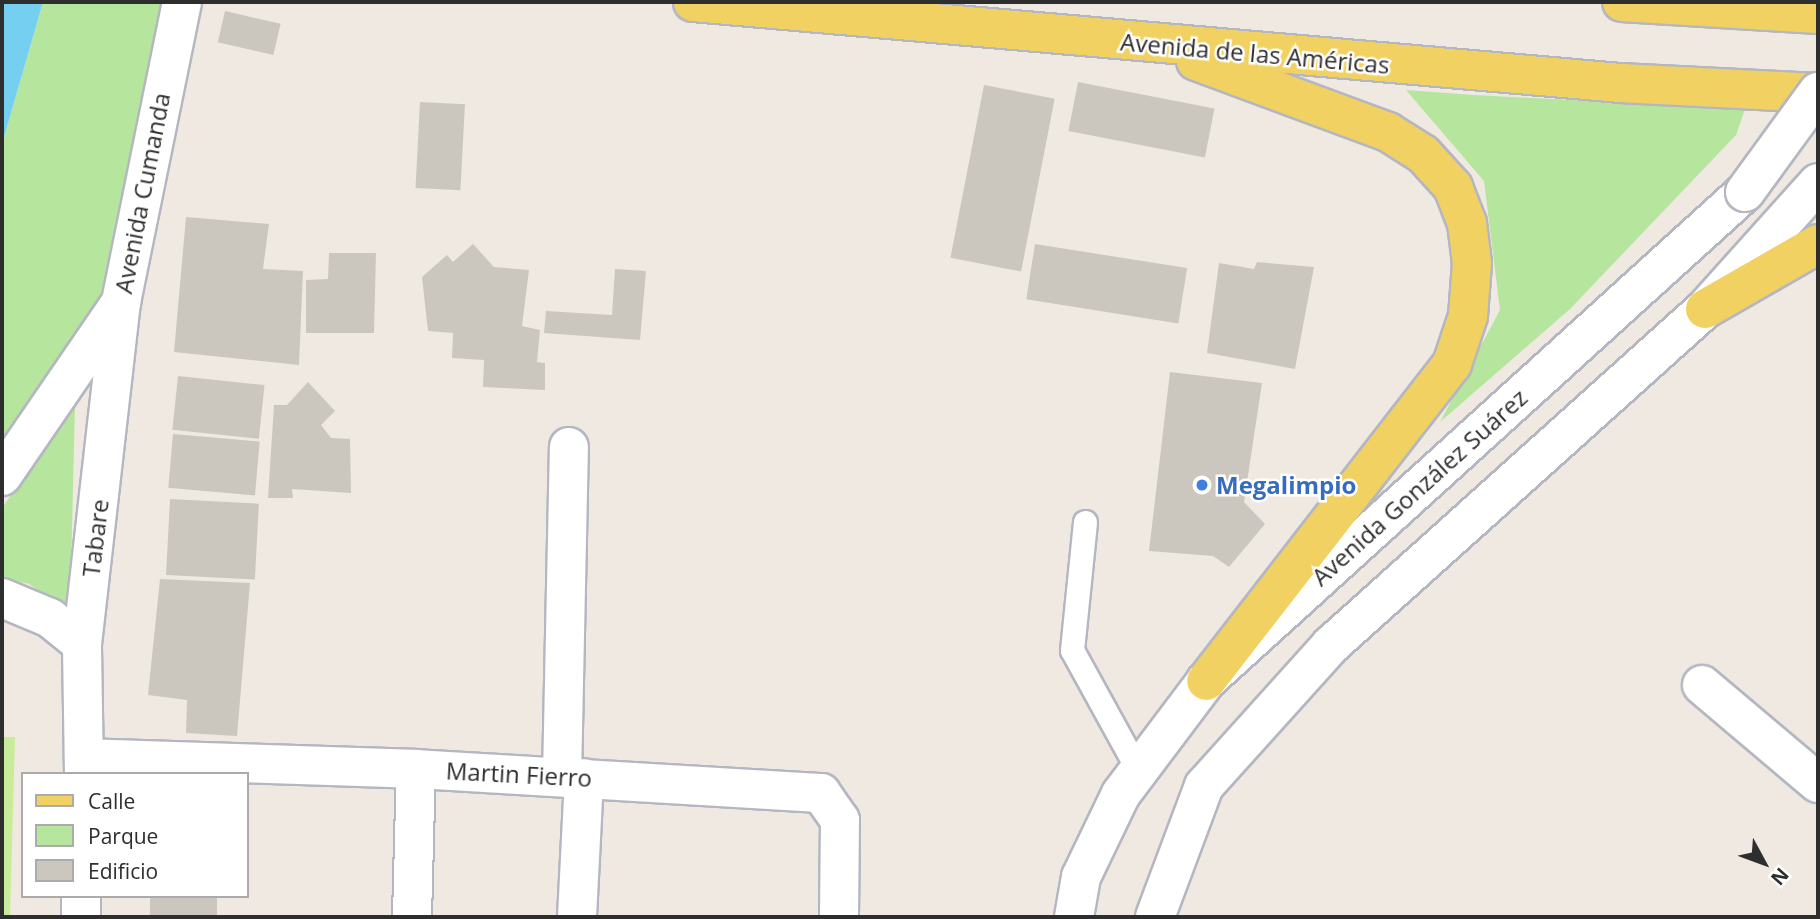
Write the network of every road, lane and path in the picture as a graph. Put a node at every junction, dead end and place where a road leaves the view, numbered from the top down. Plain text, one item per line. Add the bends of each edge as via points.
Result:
1 (182, 2) edge
2 (693, 2) edge
3 (1622, 2) edge
4 (1685, 4) edge
5 (1818, 14) edge
6 (1151, 45) junction
7 (1818, 92) edge
8 (1818, 183) edge
9 (1803, 234) edge
10 (121, 302) junction
11 (1705, 309) joint
12 (569, 447) dead end
13 (2, 475) edge
14 (1085, 522) dead end
15 (2, 598) edge
16 (82, 644) junction
17 (1206, 681) junction
18 (1702, 685) dead end
19 (85, 766) edge
20 (416, 769) junction
21 (1138, 770) junction
22 (573, 777) junction
23 (1818, 783) edge
24 (81, 898) edge
25 (81, 917) edge
26 (412, 917) edge
27 (577, 917) edge
28 (838, 917) edge
29 (1074, 917) edge
30 (1155, 917) edge

1 - 10 street, Avenida Cumanda
2 - 6 main road, Avenida de las Américas
3 - 4 main road
4 - 5 main road
6 - 7 main road, Avenida de las Américas
6 - 17 main road via 1388,132 1423,154 1452,187 1467,223 1472,263 1468,316 1452,364
7 - 17 street, Avenida González Suárez, bridge via 1745,192
8 - 9 street
9 - 11 main road
10 - 13 street, Avenida Cumanda
10 - 16 street, Tabare
11 - 30 street via 1513,477 1305,674 1204,786
12 - 22 street
14 - 21 lane via 1072,650
15 - 16 street via 50,618
16 - 19 street, Tabare
17 - 21 street, Avenida González Suárez
18 - 23 street
19 - 20 street, Martin Fierro
20 - 22 street, Martin Fierro
20 - 26 street
21 - 29 street, Avenida González Suárez via 1081,877
22 - 27 street
22 - 28 street, Martin Fierro via 821,793 840,820
24 - 25 street

